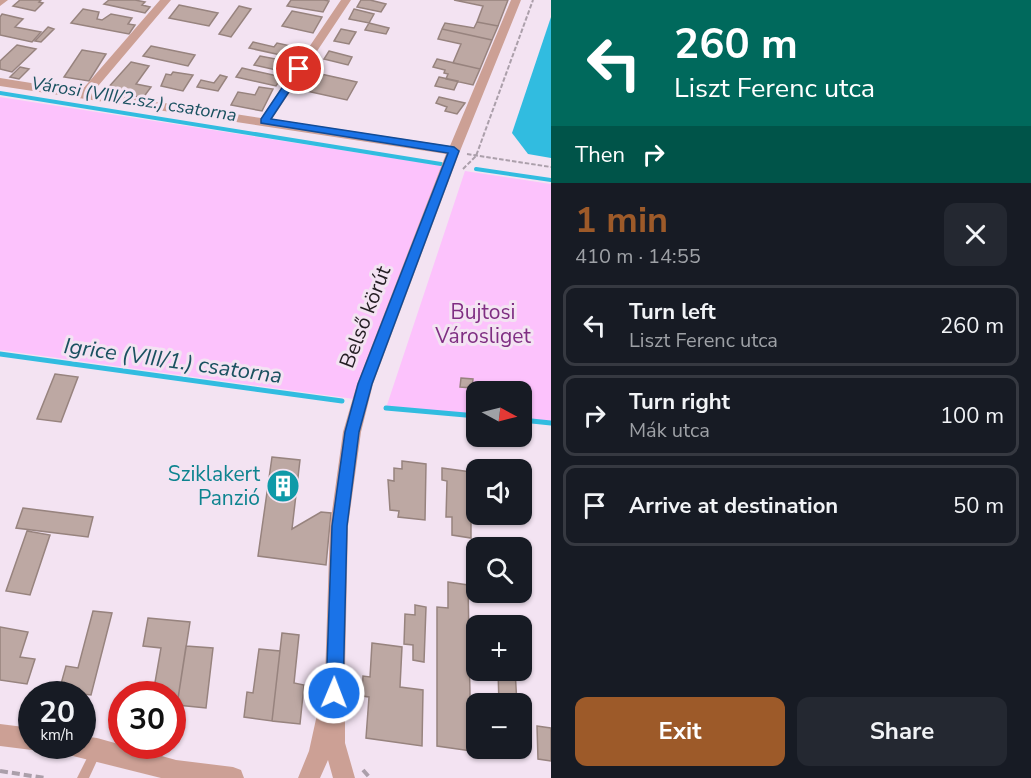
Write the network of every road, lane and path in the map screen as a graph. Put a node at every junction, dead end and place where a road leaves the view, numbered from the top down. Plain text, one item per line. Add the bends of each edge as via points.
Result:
1 (3, 0) edge
2 (166, 0) edge
3 (346, 0) edge
4 (516, 0) edge
5 (533, 0) edge
6 (0, 3) edge
7 (0, 82) edge
8 (85, 94) junction
9 (265, 121) junction
10 (454, 151) junction
11 (476, 156) junction
12 (551, 167) edge
13 (457, 175) dead end
14 (334, 670) junction
15 (0, 735) edge
16 (18, 738) edge
17 (97, 749) joint
18 (350, 770) edge
19 (0, 771) edge
20 (182, 775) edge
21 (45, 778) edge
22 (83, 778) edge
23 (233, 778) edge
24 (309, 778) edge
25 (370, 778) edge

1 - 6 street
2 - 8 street
3 - 9 street
4 - 10 street, Belső körút
5 - 11 path
7 - 8 street
8 - 9 street
9 - 10 street
10 - 14 street, Belső körút via 365,384 352,432 339,526
11 - 12 path
11 - 13 path
14 - 18 street via 334,743
14 - 24 street via 320,752
15 - 16 street
17 - 20 street
17 - 22 lane
18 - 25 path
19 - 21 path
20 - 23 street

